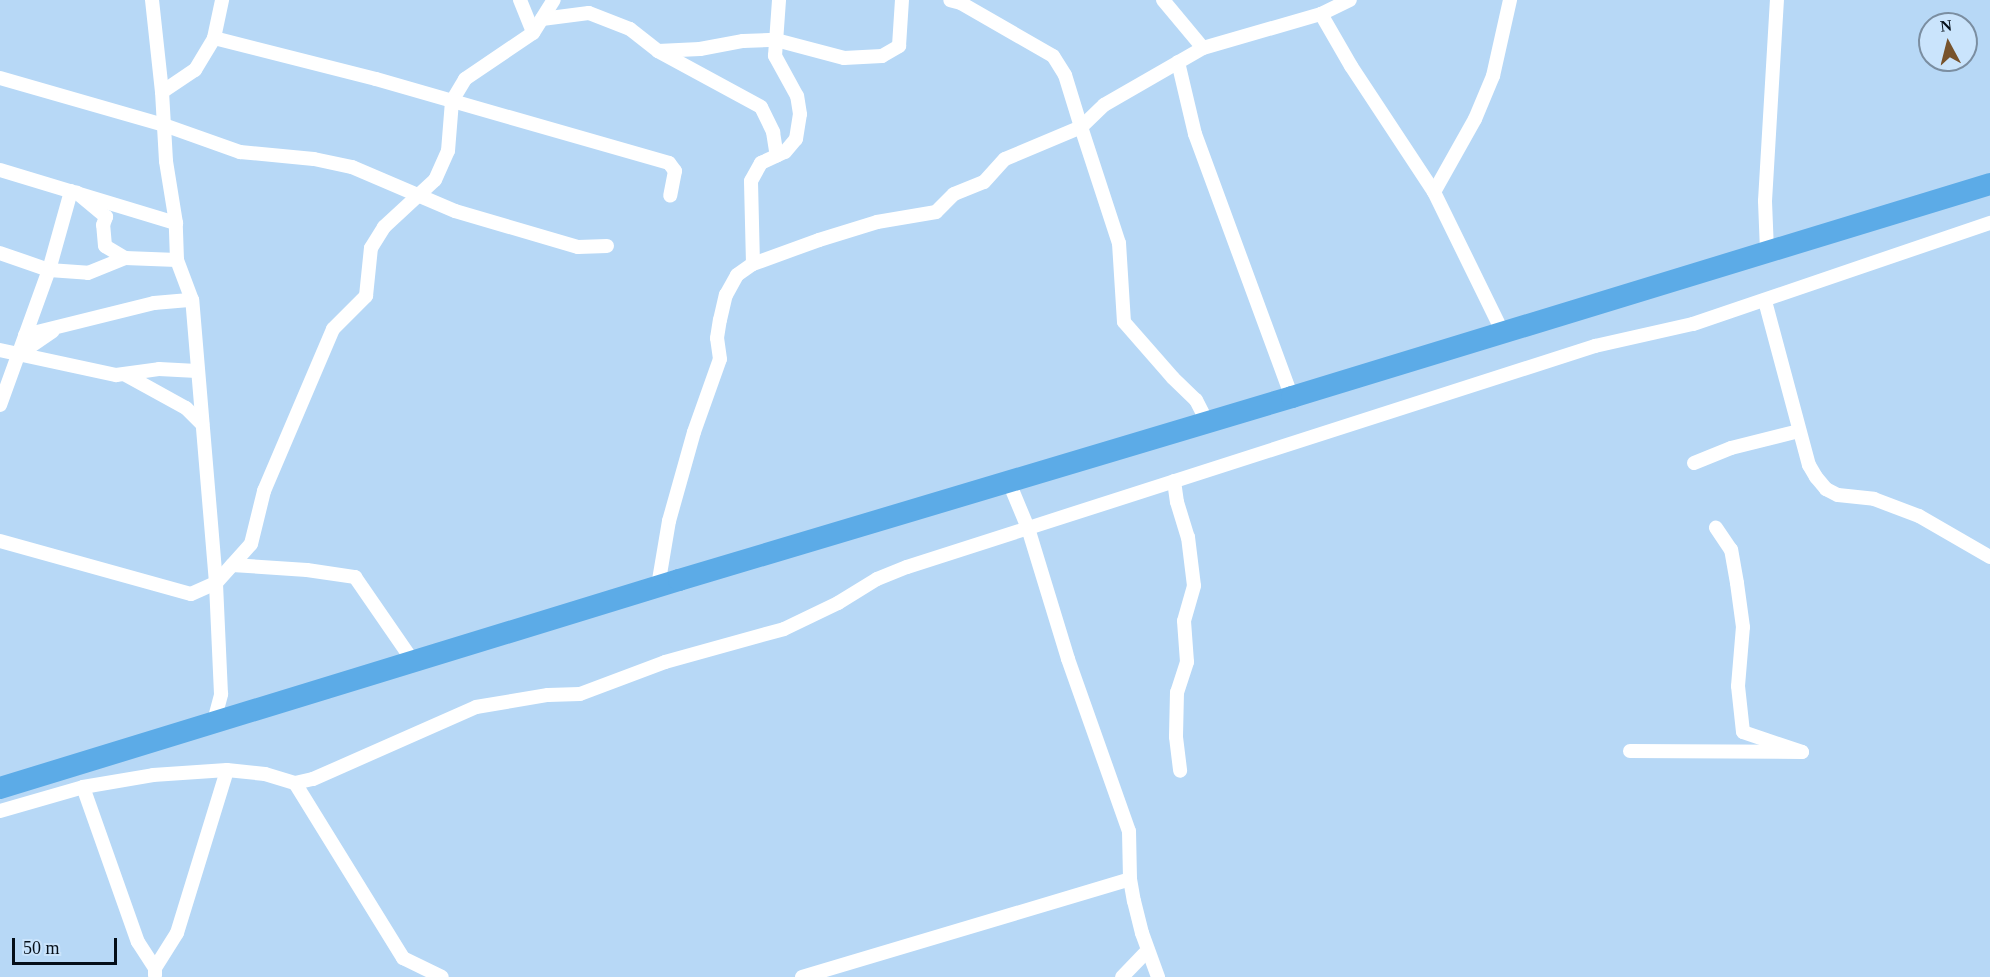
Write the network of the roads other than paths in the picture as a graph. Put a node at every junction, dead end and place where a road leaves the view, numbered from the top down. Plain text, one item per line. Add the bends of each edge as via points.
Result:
1 (152, 0) edge
2 (222, 0) edge
3 (520, 0) edge
4 (554, 0) edge
5 (779, 0) edge
6 (902, 0) edge
7 (950, 0) edge
8 (1163, 0) edge
9 (1350, 0) edge
10 (1510, 0) edge
11 (1777, 0) edge
12 (1321, 14) junction
13 (542, 19) junction
14 (533, 33) junction
15 (214, 38) junction
16 (776, 40) junction
17 (1203, 48) junction
18 (658, 51) junction
19 (1178, 62) junction
20 (0, 78) edge
21 (162, 93) junction
22 (452, 101) junction
23 (164, 125) junction
24 (1081, 127) junction
25 (777, 156) junction
26 (0, 170) edge
27 (1990, 184) edge
28 (74, 192) junction
29 (1434, 192) junction
30 (420, 196) junction
31 (670, 196) dead end
32 (176, 223) junction
33 (1990, 223) edge
34 (607, 246) dead end
35 (1767, 251) junction
36 (0, 253) edge
37 (125, 258) junction
38 (177, 260) junction
39 (753, 264) junction
40 (49, 270) junction
41 (192, 300) junction
42 (1765, 301) junction
43 (60, 326) junction
44 (1503, 333) junction
45 (25, 334) junction
46 (0, 350) edge
47 (18, 355) junction
48 (197, 370) junction
49 (125, 375) junction
50 (1292, 397) junction
51 (0, 405) edge
52 (1208, 422) junction
53 (202, 424) junction
54 (1799, 431) junction
55 (1694, 463) dead end
56 (1008, 480) junction
57 (1174, 481) junction
58 (1028, 528) junction
59 (1716, 528) dead end
60 (0, 541) edge
61 (1990, 557) edge
62 (232, 565) junction
63 (216, 583) junction
64 (658, 586) junction
65 (413, 661) junction
66 (214, 721) junction
67 (1630, 751) dead end
68 (226, 770) junction
69 (1180, 771) dead end
70 (295, 783) junction
71 (83, 787) junction
72 (0, 788) edge
73 (0, 811) edge
74 (1130, 879) junction
75 (1148, 950) junction
76 (155, 972) edge
77 (442, 977) edge
78 (802, 977) edge
79 (1122, 977) edge
80 (1158, 977) edge

1 - 21 street
2 - 15 street
3 - 14 street
4 - 13 street
5 - 16 street
6 - 16 street via 899,45 882,56 844,58
7 - 24 street via 1053,56 1065,75
8 - 17 street
9 - 12 street
10 - 29 street via 1492,76 1475,119
11 - 35 street via 1765,201
12 - 17 street
12 - 29 street
13 - 14 street
13 - 18 street via 589,13 630,28
14 - 22 street via 465,79
15 - 21 street via 195,70
15 - 22 street
16 - 18 street
16 - 25 street via 775,56 797,96 801,114 796,139
17 - 19 street
18 - 25 street via 761,107 773,132
19 - 24 street via 1104,105
19 - 50 street via 1195,134
20 - 23 street
21 - 23 street
22 - 30 street via 448,151 435,180
22 - 31 street via 669,163 675,171
23 - 30 street via 240,152 352,167
23 - 32 street
24 - 39 street via 1005,159 990,178 954,194 936,212 877,222
24 - 52 street via 1119,243 1124,322 1197,400
25 - 39 street via 761,163 751,181
26 - 28 street
27 - 35 highway
28 - 32 street
28 - 37 street via 106,216 105,246
28 - 40 street
29 - 44 street
30 - 34 street via 455,211 578,247
30 - 62 street via 384,227 371,248 366,296 333,329 264,491 251,544
32 - 38 street
33 - 42 street
35 - 44 highway
36 - 40 street
37 - 38 street
37 - 40 street via 88,273
38 - 41 street
39 - 64 street via 737,275 726,295 717,338 720,359 672,510
40 - 45 street
41 - 43 street via 154,303
41 - 48 street
42 - 54 street
42 - 57 street via 1693,324 1595,346
43 - 45 street
43 - 47 street
44 - 50 highway
45 - 47 street
46 - 47 street
47 - 49 street
47 - 51 street
48 - 49 street via 159,369
48 - 53 street
49 - 53 street via 186,408
50 - 52 highway
52 - 56 highway
53 - 63 street
54 - 55 street via 1731,448
54 - 61 street via 1809,465 1826,489 1838,495 1874,499 1919,516
56 - 58 street
56 - 64 highway
57 - 58 street
57 - 69 street via 1188,537 1194,586 1184,621 1186,662 1177,692
58 - 70 street via 877,579 784,629 664,662 580,694 548,695 476,708 422,729 334,772
58 - 74 street via 1068,659 1129,831
59 - 67 street via 1731,550 1743,627 1738,686 1743,732 1802,752
60 - 63 street via 191,594
62 - 63 street
62 - 65 street via 354,577
63 - 66 street via 221,694
64 - 65 highway
65 - 66 highway
66 - 72 highway
68 - 70 street via 265,774
68 - 71 street via 153,775
68 - 76 street via 177,933
70 - 77 street via 403,958
71 - 73 street
71 - 76 street via 138,942
74 - 75 street
74 - 78 street
75 - 79 street
75 - 80 street

